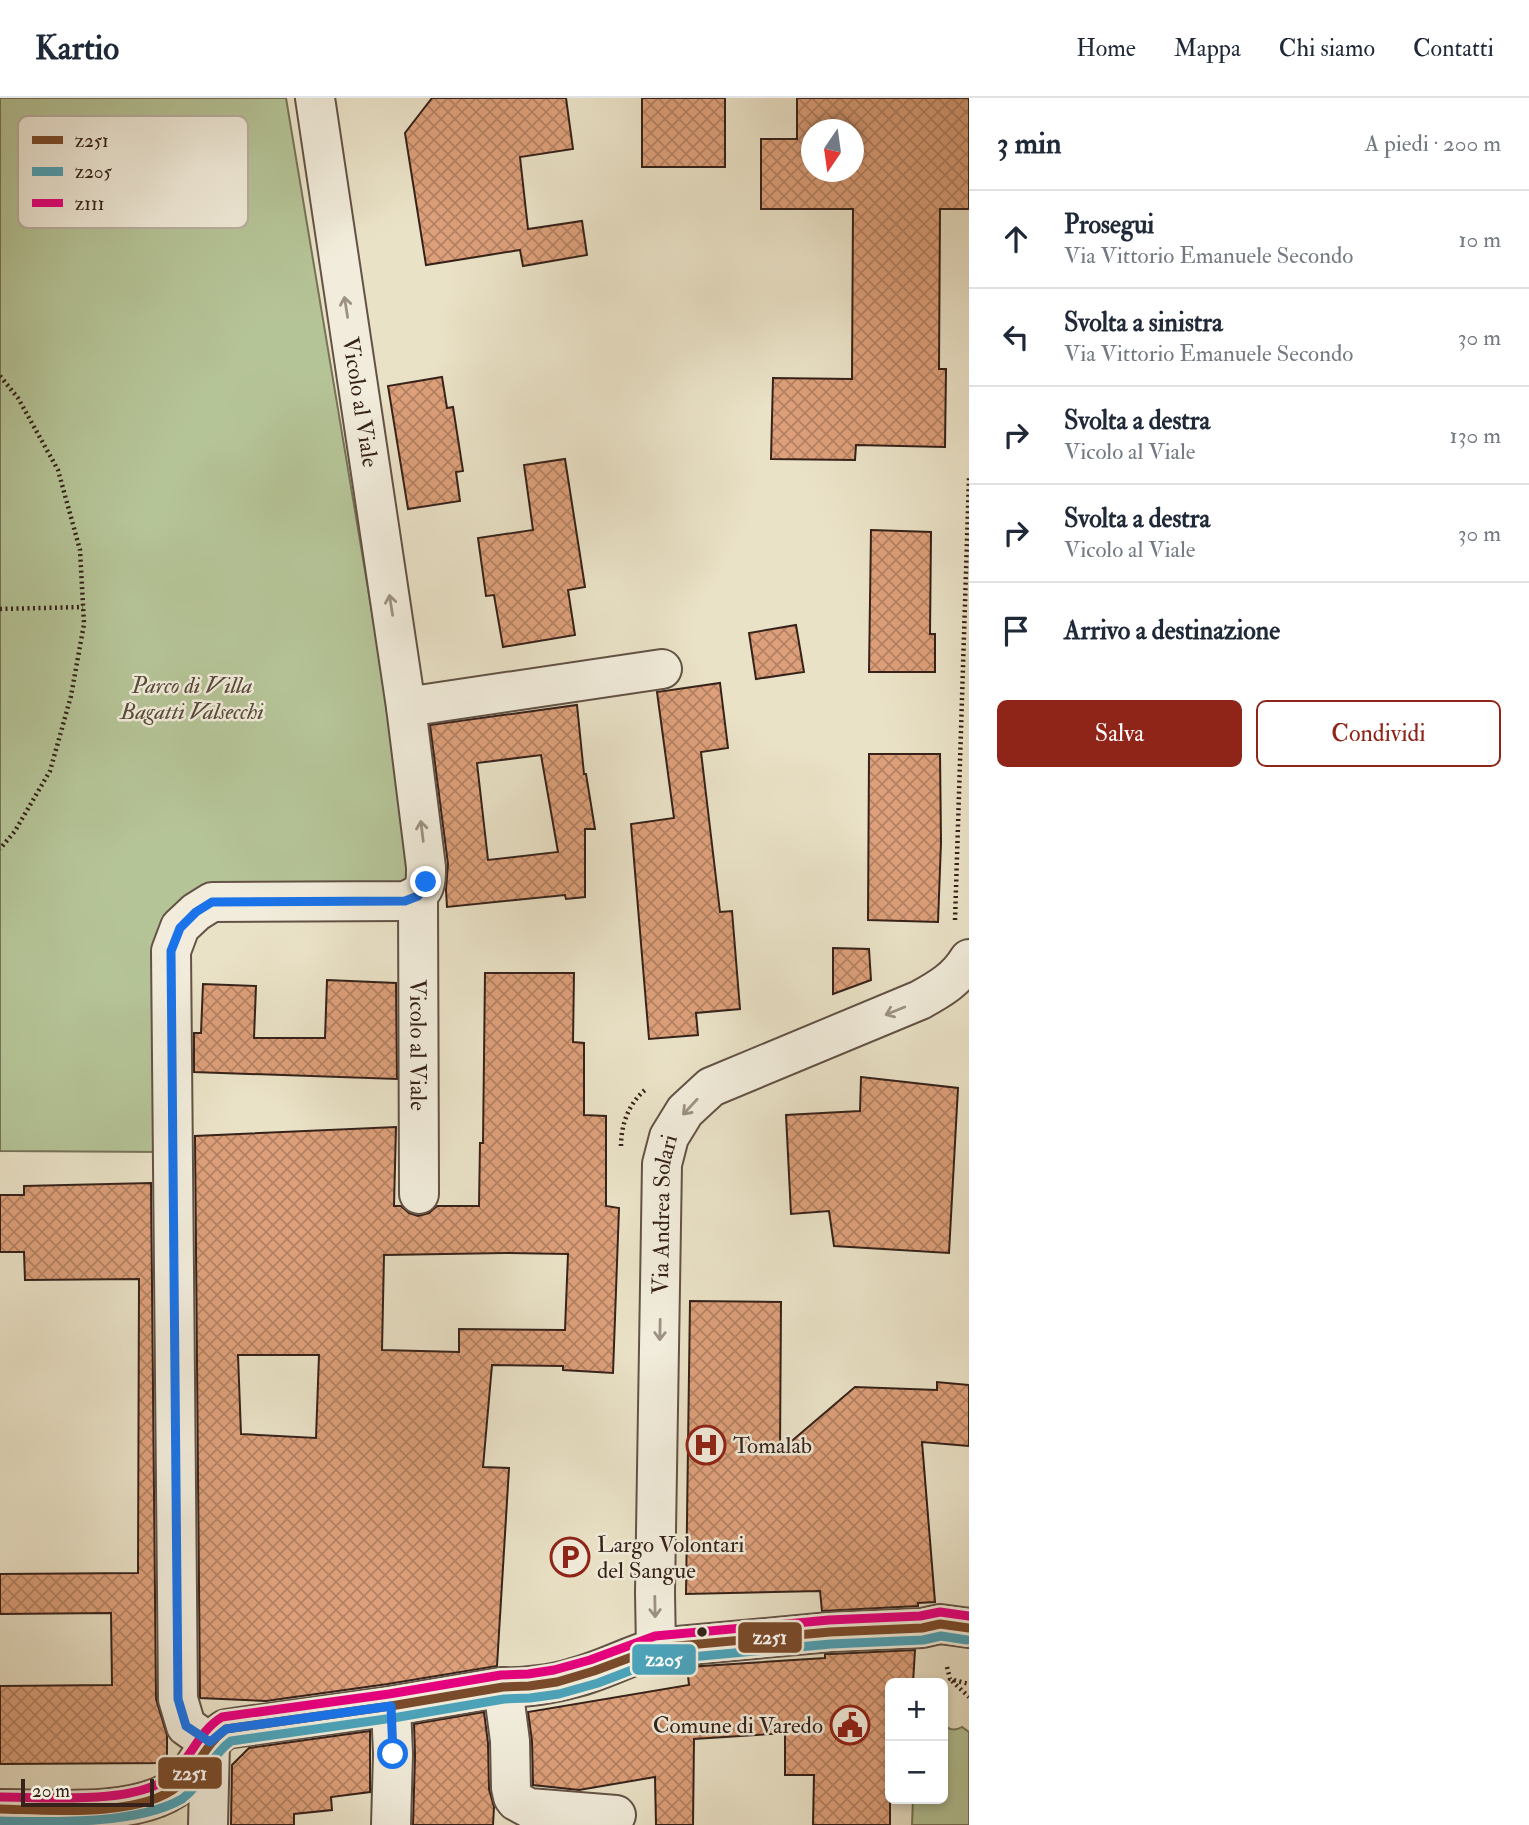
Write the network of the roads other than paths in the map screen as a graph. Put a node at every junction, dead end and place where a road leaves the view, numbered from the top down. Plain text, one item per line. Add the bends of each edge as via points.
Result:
1 (315, 98) edge
2 (662, 669) dead end
3 (406, 707) junction
4 (418, 896) junction
5 (959, 972) edge
6 (419, 1194) dead end
7 (969, 1628) edge
8 (656, 1648) junction
9 (503, 1687) junction
10 (391, 1706) junction
11 (210, 1742) junction
12 (0, 1809) edge
13 (616, 1815) dead end
14 (208, 1825) edge
15 (391, 1825) edge

3 -> 1 street, Vicolo al Viale
2 - 3 street
4 -> 3 street, Vicolo al Viale via 426,882 426,867
4 - 6 street, Vicolo al Viale
4 - 11 street via 393,902 212,902 180,928 171,951 178,1699 186,1726
5 -> 8 street, Via Andrea Solari via 920,1000 710,1087 685,1111 669,1137 662,1164
7 - 8 street via 940,1624
8 - 9 street via 573,1678
9 - 10 street
9 - 13 street via 516,1801 529,1808
10 - 11 street via 226,1729
10 - 15 street
11 - 12 street via 175,1789 145,1803 96,1809
11 - 14 street

